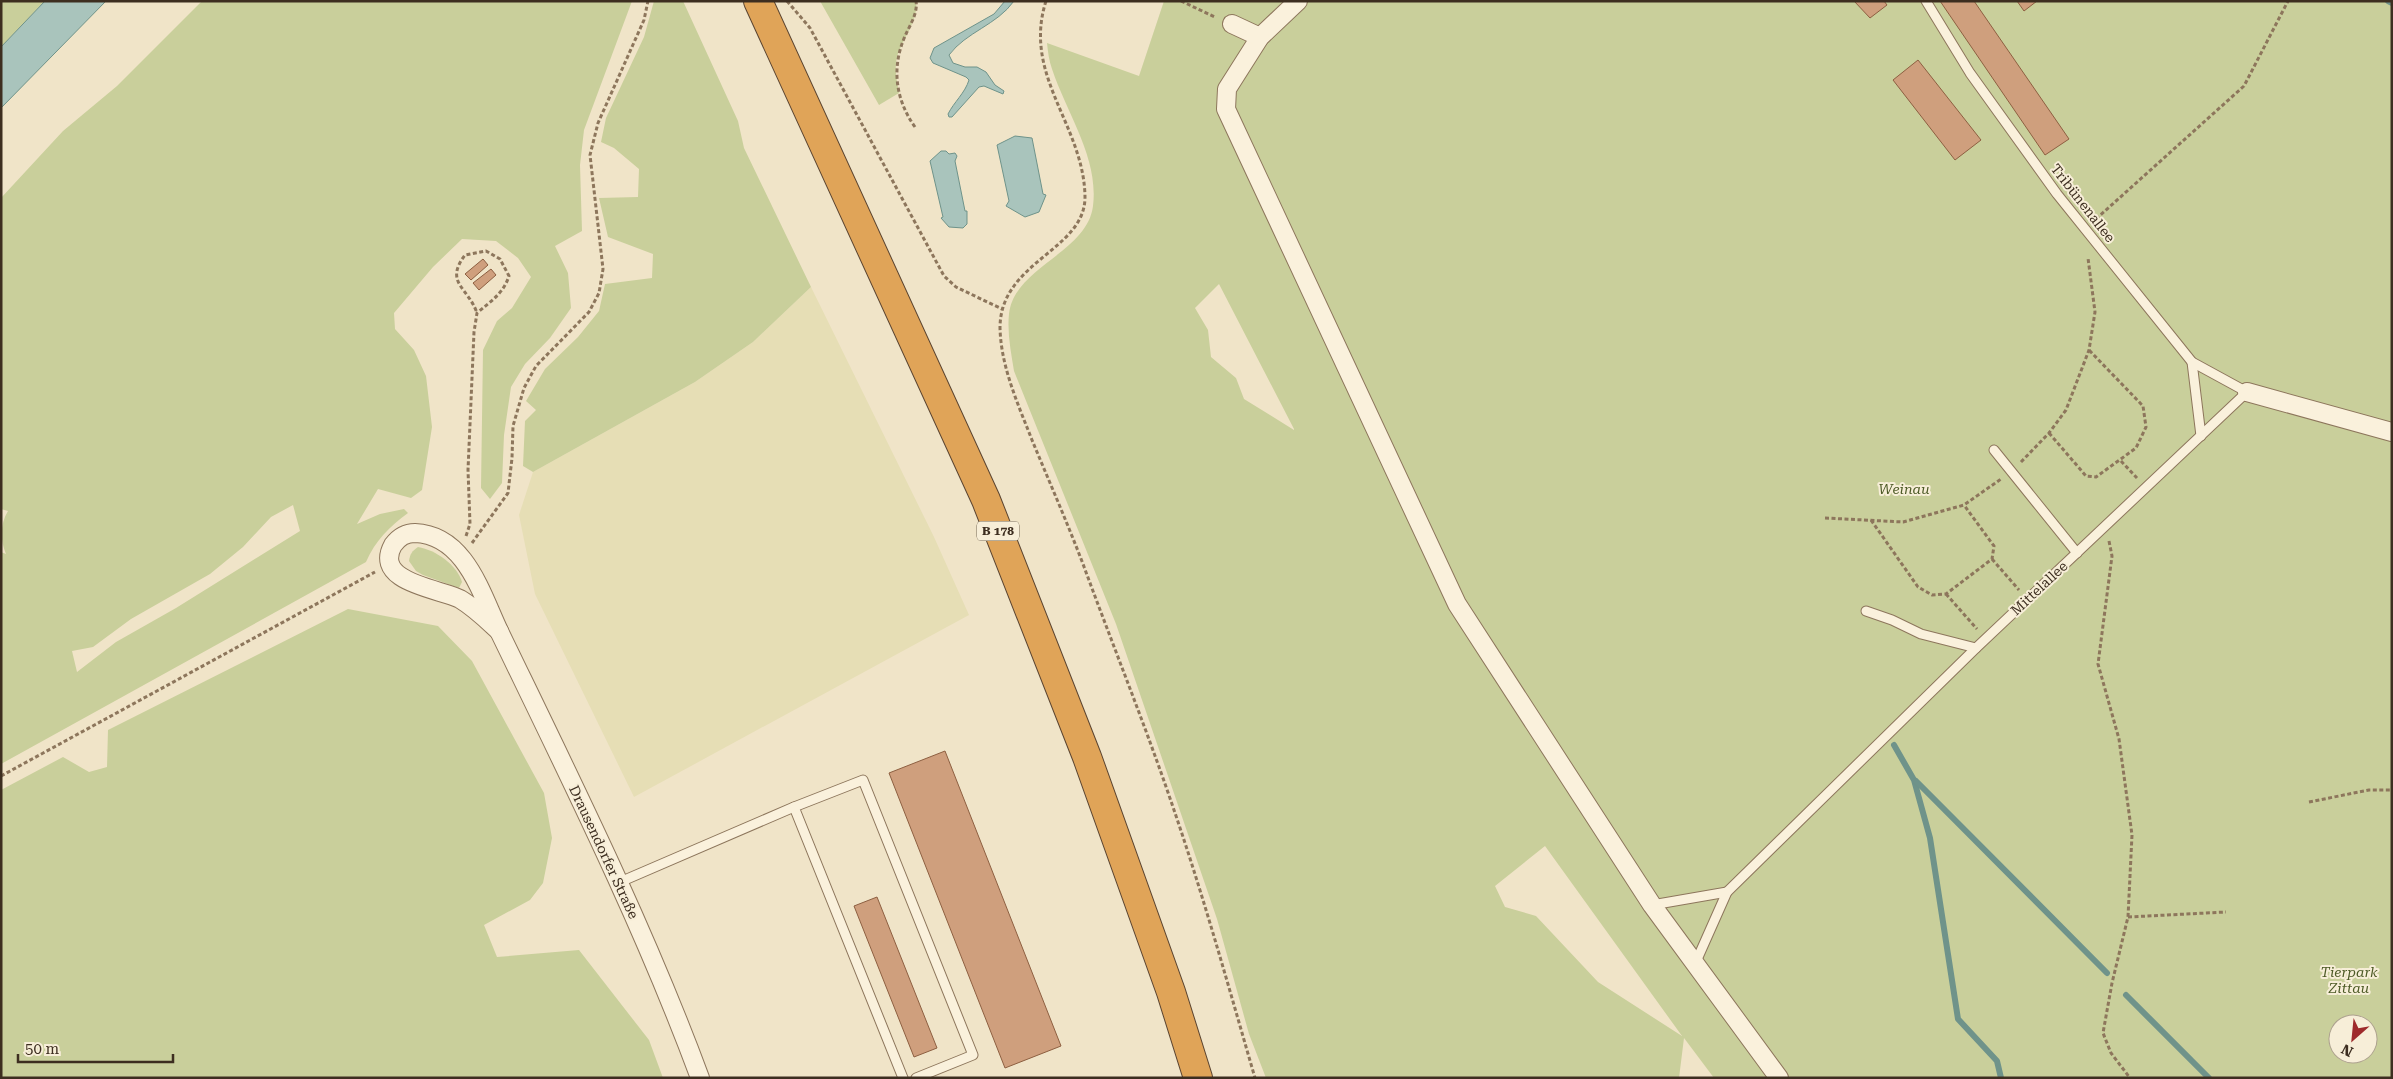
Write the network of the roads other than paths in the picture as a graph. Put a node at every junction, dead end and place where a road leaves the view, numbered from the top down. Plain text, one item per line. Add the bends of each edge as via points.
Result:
1 (758, 1) edge
2 (1298, 1) edge
3 (1926, 1) edge
4 (1232, 24) road end
5 (1260, 37) junction
6 (2192, 362) junction
7 (2247, 392) junction
8 (2392, 432) edge
9 (2201, 436) junction
10 (1994, 450) dead end
11 (2077, 552) junction
12 (1866, 611) dead end
13 (499, 631) junction
14 (1976, 648) junction
15 (794, 807) junction
16 (620, 882) junction
17 (1727, 892) junction
18 (1652, 905) junction
19 (1695, 964) junction
20 (700, 1078) edge
21 (903, 1078) edge
22 (916, 1078) edge
23 (1198, 1078) edge
24 (1779, 1078) edge

1 - 23 highway, B 178 via 986,500 1087,757
2 - 5 street
3 - 6 lane, Tribünenallee via 1970,73 2085,229
4 - 5 street
5 - 18 street via 1227,89 1226,109 1457,604
6 - 7 lane, Tribünenallee
6 - 9 lane
7 - 8 street
7 - 9 lane, Mittelallee
9 - 11 lane, Mittelallee
10 - 11 lane
11 - 14 lane, Mittelallee
12 - 14 lane via 1921,634
13 - 13 street, Drausendorfer Straße via 460,599 404,580 391,563 394,544 403,535 423,533 438,537 461,556
13 - 16 street, Drausendorfer Straße
14 - 17 lane, Mittelallee
15 - 16 lane
15 - 21 lane
15 - 22 lane via 863,780 973,1055
16 - 20 street, Drausendorfer Straße
17 - 18 lane
17 - 19 lane, Mittelallee
18 - 19 street
19 - 24 street

